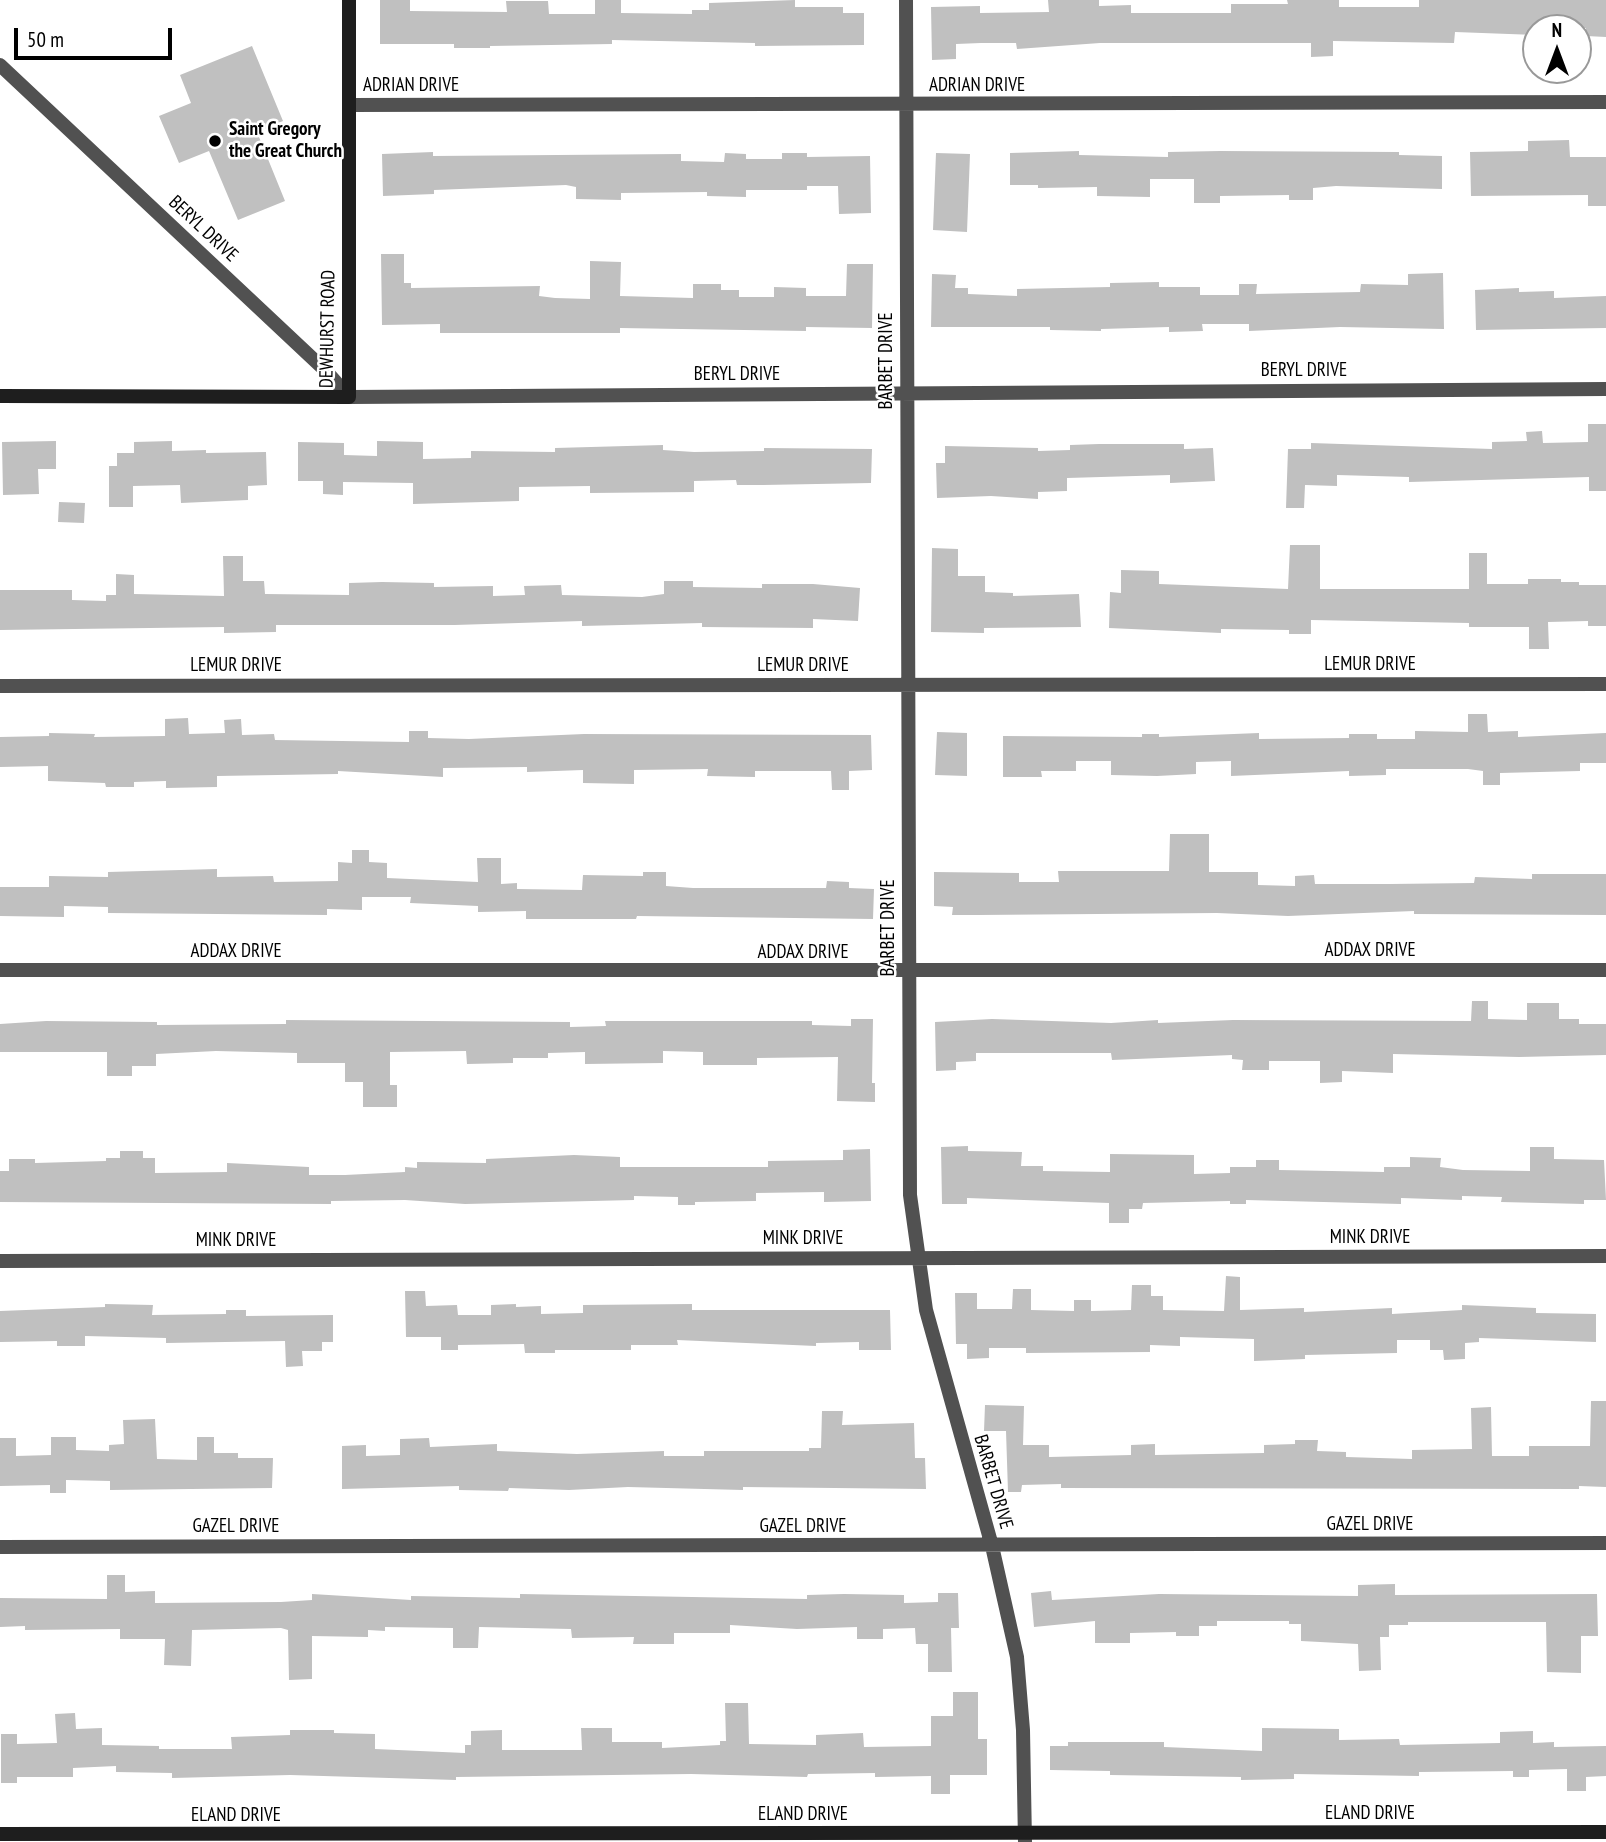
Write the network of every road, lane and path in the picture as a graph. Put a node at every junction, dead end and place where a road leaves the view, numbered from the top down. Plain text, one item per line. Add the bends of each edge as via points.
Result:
1 (349, 0) edge
2 (906, 0) edge
3 (0, 65) edge
4 (1606, 102) edge
5 (349, 105) junction
6 (906, 105) junction
7 (1606, 389) edge
8 (907, 393) junction
9 (0, 396) edge
10 (349, 397) junction
11 (1606, 684) edge
12 (907, 685) junction
13 (0, 686) edge
14 (0, 970) edge
15 (1606, 970) edge
16 (908, 972) junction
17 (1606, 1256) edge
18 (916, 1258) junction
19 (0, 1262) edge
20 (1606, 1543) edge
21 (992, 1546) junction
22 (0, 1547) edge
23 (1606, 1832) edge
24 (0, 1834) edge
25 (1025, 1838) edge

1 - 5 street, DEWHURST ROAD
2 - 6 street, BARBET DRIVE
3 - 10 street, BERYL DRIVE
4 - 6 street, ADRIAN DRIVE
5 - 6 street, ADRIAN DRIVE
5 - 10 street, DEWHURST ROAD
6 - 8 street, BARBET DRIVE
7 - 8 street, BERYL DRIVE
8 - 10 street, BERYL DRIVE
8 - 12 street, BARBET DRIVE
9 - 10 street, DEWHURST ROAD
11 - 12 street, LEMUR DRIVE
12 - 13 street, LEMUR DRIVE
12 - 16 street, BARBET DRIVE
14 - 16 street, ADDAX DRIVE
15 - 16 street, ADDAX DRIVE
16 - 18 street, BARBET DRIVE
17 - 18 street, MINK DRIVE
18 - 19 street, MINK DRIVE
18 - 21 street, BARBET DRIVE via 943,1381
20 - 21 street, GAZEL DRIVE
21 - 22 street, GAZEL DRIVE
21 - 25 street, BARBET DRIVE via 1017,1657
23 - 25 street, ELAND DRIVE
24 - 25 street, ELAND DRIVE

